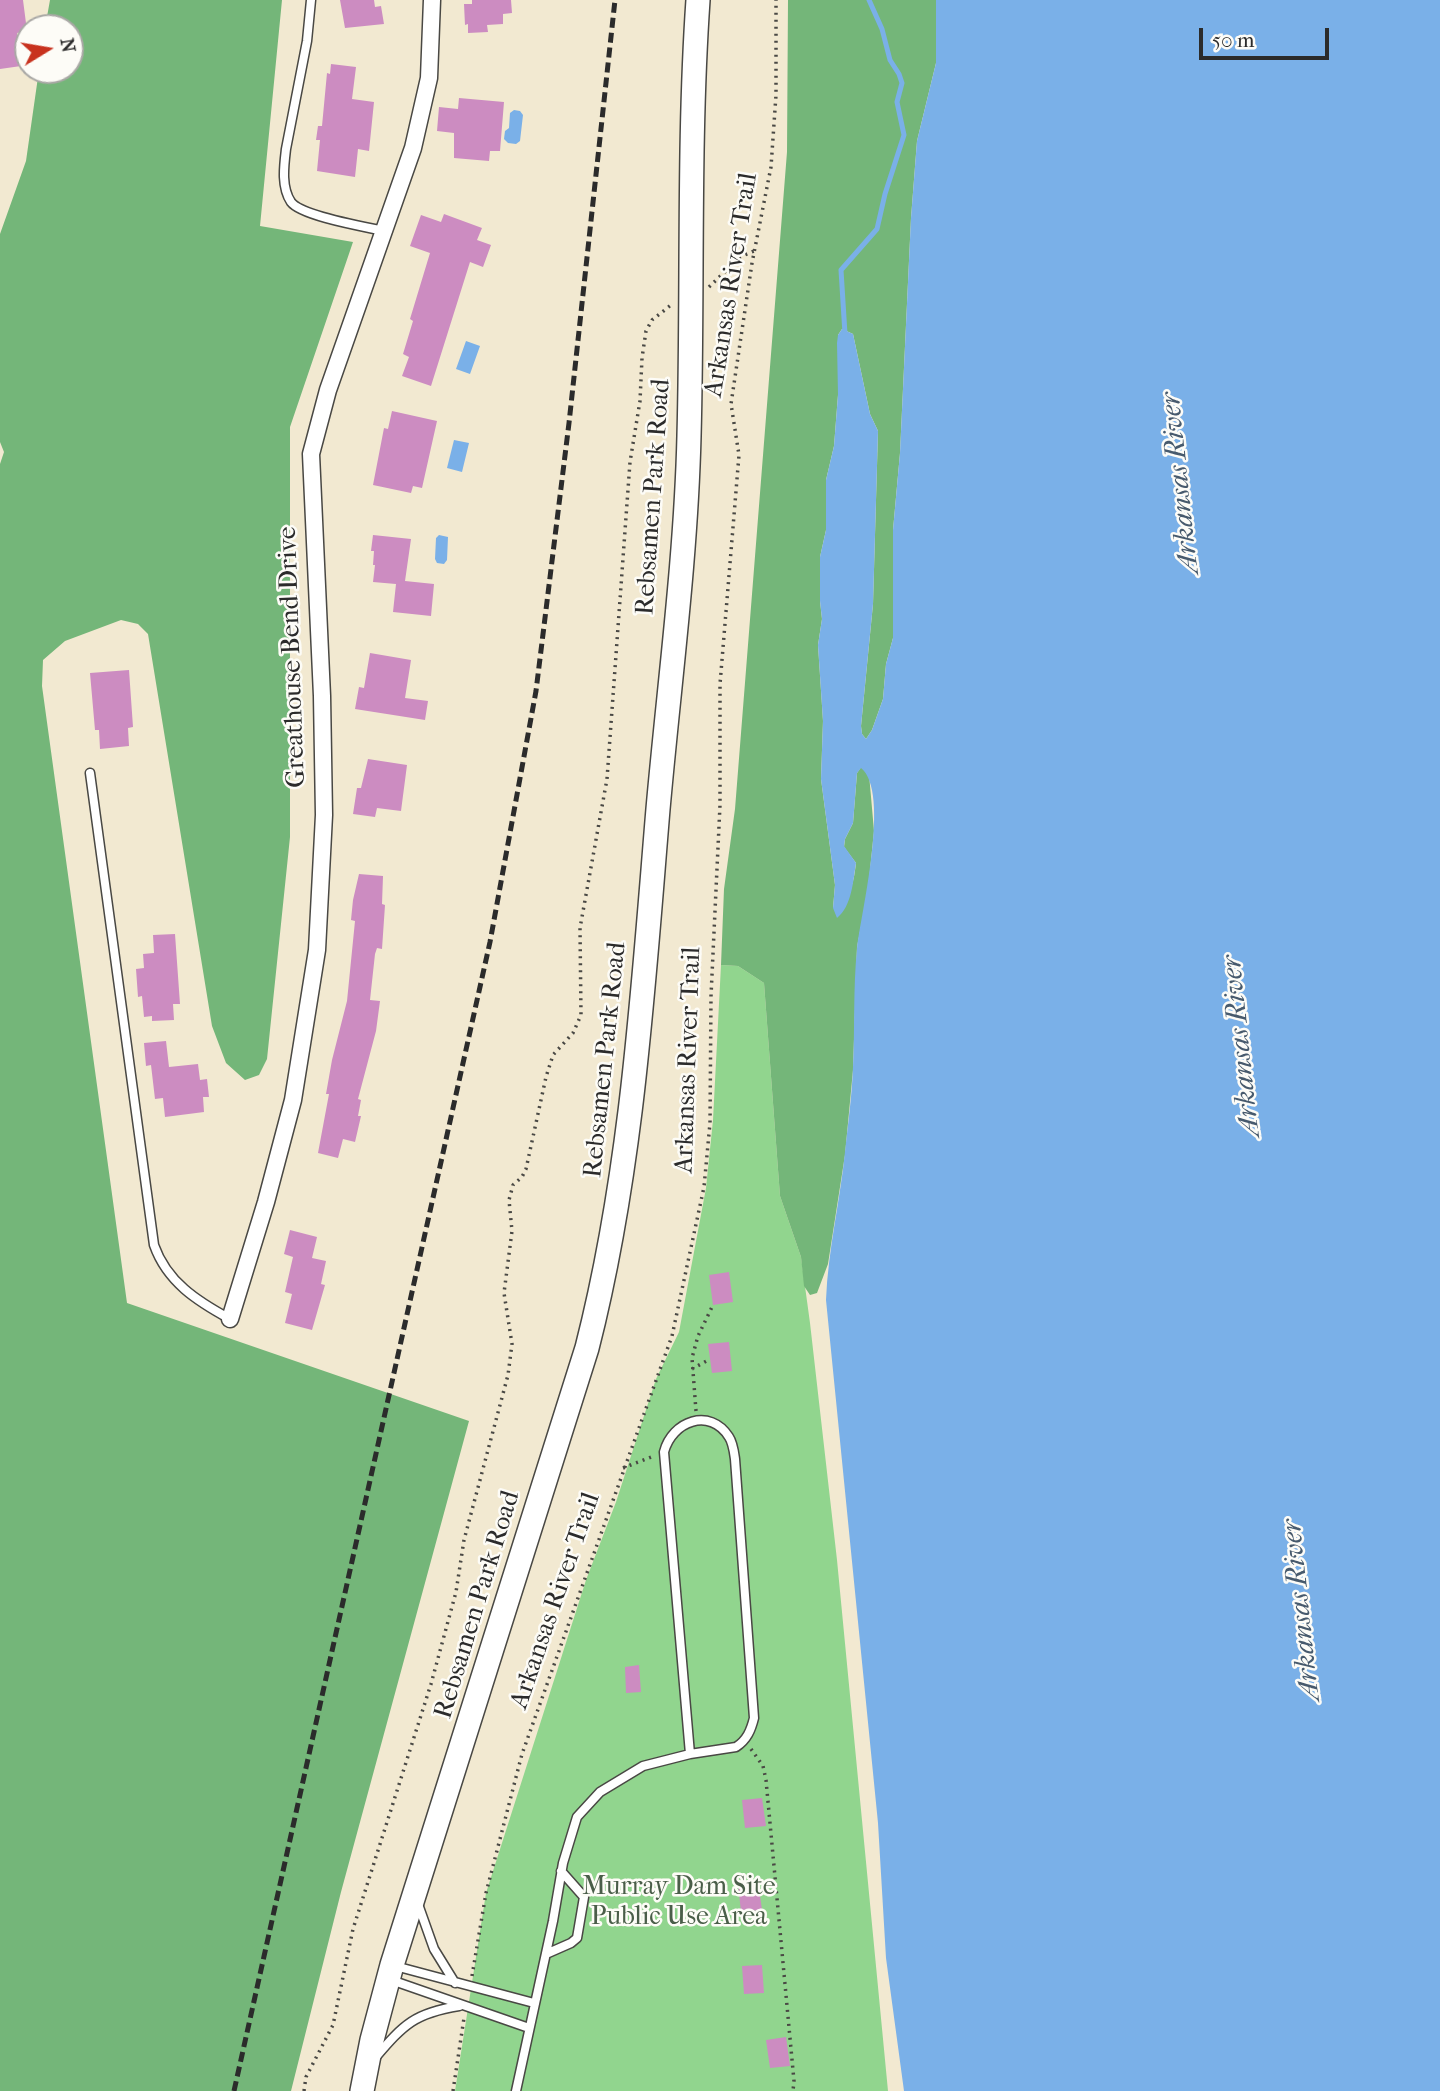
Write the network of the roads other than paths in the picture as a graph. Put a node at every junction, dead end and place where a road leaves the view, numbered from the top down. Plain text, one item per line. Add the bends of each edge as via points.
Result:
1 (312, 0) edge
2 (432, 0) edge
3 (698, 0) edge
4 (384, 231) junction
5 (90, 773) dead end
6 (230, 1319) joint
7 (690, 1754) junction
8 (561, 1871) junction
9 (416, 1893) junction
10 (546, 1954) junction
11 (390, 1972) junction
12 (455, 1983) junction
13 (534, 2003) junction
14 (463, 2006) junction
15 (528, 2028) junction
16 (366, 2068) junction
17 (362, 2091) edge
18 (516, 2091) edge

1 - 4 lane via 286,149 288,195 302,211
2 - 4 street, Greathouse Bend Drive via 429,78 414,148
3 - 9 street, Rebsamen Park Road via 684,536 636,1061 614,1226 572,1401
4 - 6 street, Greathouse Bend Drive via 328,390 311,454 323,775 317,950 293,1100
5 - 6 lane via 154,1245 167,1273
7 - 7 lane via 664,1452 672,1433 697,1420 724,1432 735,1459 754,1718 744,1742 729,1749
7 - 8 lane via 635,1770 589,1802 571,1829
8 - 10 lane
8 - 10 lane via 584,1897 577,1938
9 - 11 street, Rebsamen Park Road
9 - 12 lane via 434,1949
10 - 13 lane
11 - 12 lane
11 - 14 lane
11 - 16 street, Rebsamen Park Road
12 - 13 lane
13 - 15 lane
14 - 15 lane
14 - 16 lane via 426,2013 411,2021
15 - 18 lane
16 - 17 street, Rebsamen Park Road

